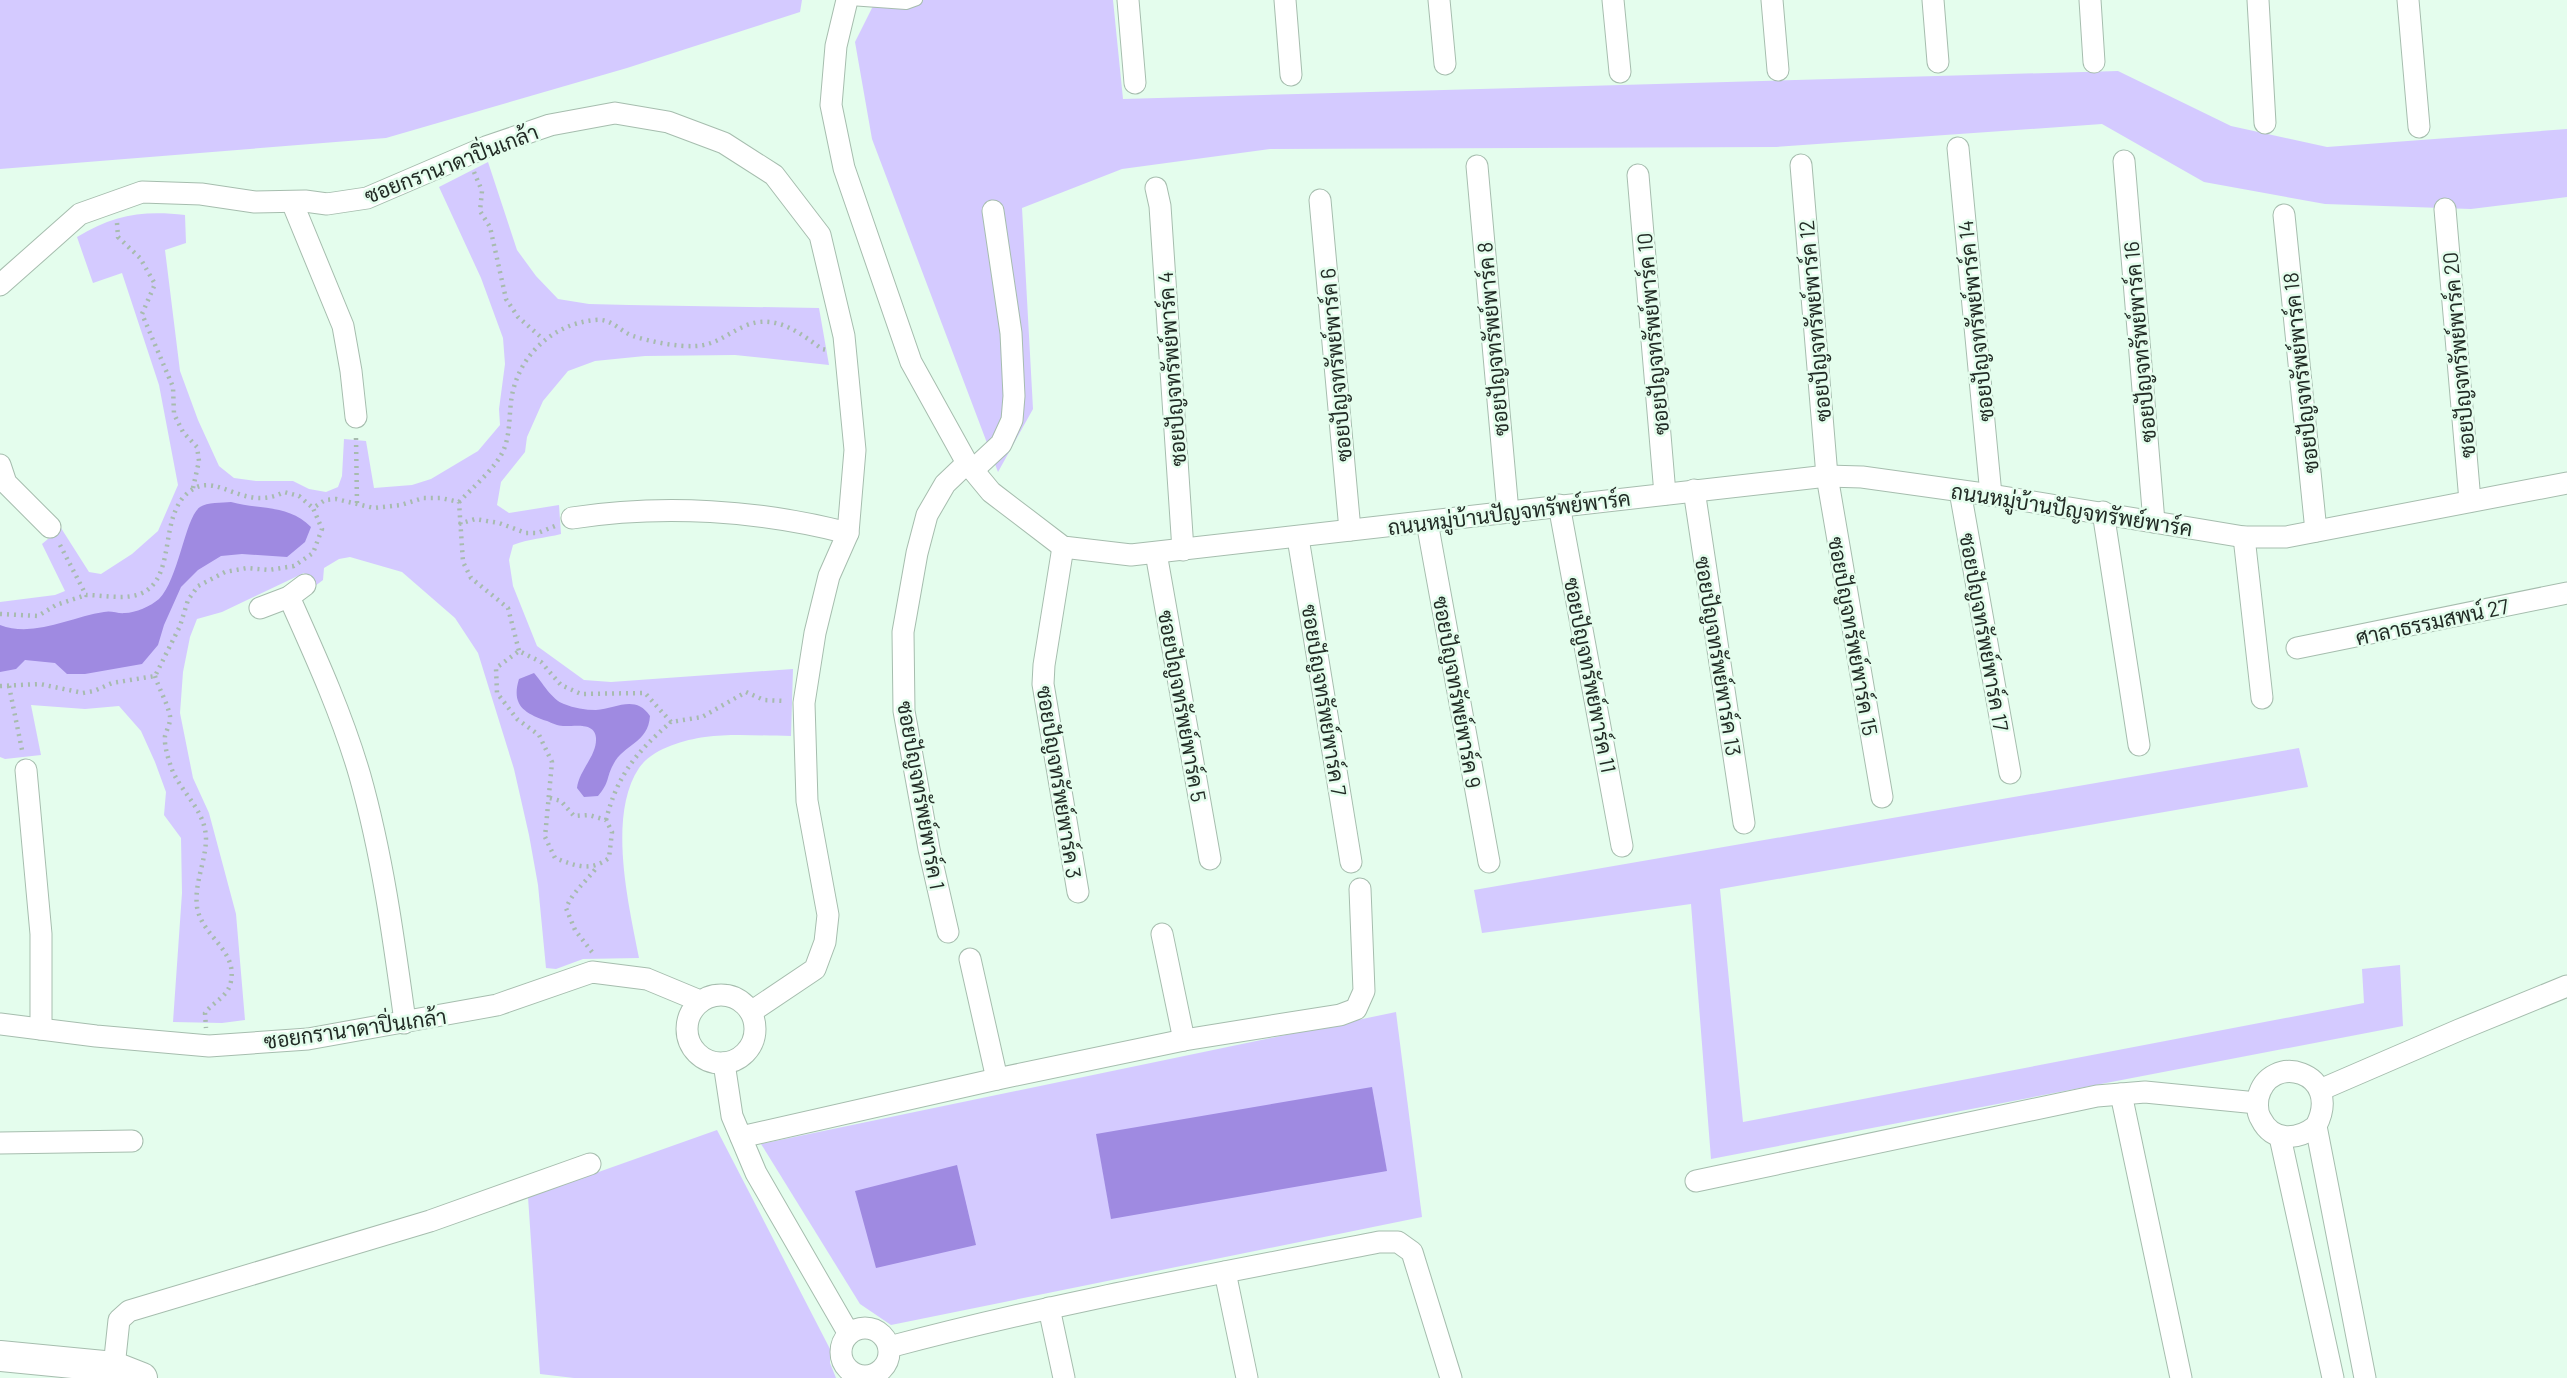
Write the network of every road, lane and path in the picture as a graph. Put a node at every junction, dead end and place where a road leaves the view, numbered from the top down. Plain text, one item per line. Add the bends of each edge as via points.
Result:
1 (848, 0) edge
2 (917, 0) edge
3 (1128, 0) edge
4 (1285, 0) edge
5 (1439, 0) edge
6 (1613, 0) edge
7 (1772, 0) edge
8 (1933, 0) edge
9 (2091, 0) edge
10 (2258, 0) edge
11 (2408, 0) edge
12 (1938, 62) dead end
13 (2094, 62) dead end
14 (1445, 64) dead end
15 (1777, 70) dead end
16 (1620, 72) dead end
17 (1291, 75) dead end
18 (1135, 83) dead end
19 (2265, 123) dead end
20 (2419, 127) dead end
21 (1958, 148) dead end
22 (466, 155) junction
23 (2124, 161) dead end
24 (1801, 165) dead end
25 (1477, 166) dead end
26 (1638, 174) dead end
27 (1156, 188) dead end
28 (1320, 200) dead end
29 (115, 201) junction
30 (292, 202) junction
31 (2445, 209) dead end
32 (993, 211) dead end
33 (2284, 215) dead end
34 (0, 285) edge
35 (543, 339) junction
36 (845, 352) junction
37 (356, 417) joint
38 (0, 465) edge
39 (970, 467) junction
40 (1827, 476) junction
41 (2567, 483) edge
42 (193, 489) junction
43 (1694, 490) junction
44 (1960, 491) junction
45 (1665, 494) junction
46 (1992, 495) junction
47 (2470, 501) junction
48 (459, 502) dead end
49 (357, 503) dead end
50 (1559, 505) junction
51 (313, 508) dead end
52 (1508, 512) junction
53 (2103, 512) junction
54 (572, 518) joint
55 (1427, 522) junction
56 (2154, 522) junction
57 (459, 524) dead end
58 (50, 527) joint
59 (1350, 530) junction
60 (2316, 531) junction
61 (848, 533) junction
62 (2244, 537) junction
63 (1298, 538) junction
64 (1063, 547) junction
65 (1183, 550) junction
66 (1156, 553) junction
67 (2567, 593) edge
68 (86, 595) junction
69 (260, 608) dead end
70 (0, 614) edge
71 (2297, 648) dead end
72 (155, 676) dead end
73 (9, 686) dead end
74 (2262, 698) dead end
75 (804, 703) junction
76 (671, 722) junction
77 (2139, 745) dead end
78 (26, 770) joint
79 (2010, 773) dead end
80 (1882, 797) dead end
81 (550, 798) junction
82 (606, 820) junction
83 (1744, 823) dead end
84 (1622, 846) dead end
85 (1210, 859) dead end
86 (1351, 862) dead end
87 (1489, 862) dead end
88 (597, 866) junction
89 (1360, 889) dead end
90 (1078, 892) dead end
91 (948, 932) dead end
92 (1162, 934) dead end
93 (970, 959) dead end
94 (592, 972) junction
95 (2567, 986) edge
96 (700, 1001) junction
97 (751, 1012) junction
98 (404, 1023) junction
99 (0, 1024) edge
100 (41, 1029) junction
101 (1184, 1040) junction
102 (209, 1046) junction
103 (724, 1063) junction
104 (997, 1079) junction
105 (2320, 1090) junction
106 (2121, 1094) junction
107 (2257, 1103) junction
108 (2316, 1126) junction
109 (741, 1137) junction
110 (2280, 1137) junction
111 (132, 1141) dead end
112 (0, 1143) edge
113 (590, 1164) dead end
114 (1696, 1181) dead end
115 (1225, 1272) junction
116 (1049, 1308) junction
117 (849, 1334) junction
118 (888, 1347) junction
119 (0, 1356) edge
120 (114, 1367) junction
121 (850, 1375) edge
122 (872, 1377) edge
123 (142, 1378) edge
124 (1064, 1378) edge
125 (1247, 1378) edge
126 (1451, 1378) edge
127 (2181, 1378) edge
128 (2333, 1378) edge
129 (2365, 1378) edge

1 - 2 lane via 906,4
1 - 39 street via 836,46 831,105 844,167 911,362
3 - 18 street
4 - 17 street
5 - 14 street
6 - 16 street
7 - 15 street
8 - 12 street
9 - 13 street
10 - 19 street
11 - 20 street
21 - 46 street, ซอยปัญจทรัพย์พาร์ค 14
22 - 30 street, ซอยกรานาดาปิ่นเกล้า via 368,198 327,204
22 - 35 path via 482,191 480,211 490,228 506,299
22 - 36 street, ซอยกรานาดาปิ่นเกล้า via 550,125 615,113 668,122 724,143 774,175 820,235
23 - 56 street, ซอยปัญจทรัพย์พาร์ค 16
24 - 40 street, ซอยปัญจทรัพย์พาร์ค 12
25 - 52 street, ซอยปัญจทรัพย์พาร์ค 8
26 - 45 street, ซอยปัญจทรัพย์พาร์ค 10
27 - 65 street, ซอยปัญจทรัพย์พาร์ค 4
28 - 59 street, ซอยปัญจทรัพย์พาร์ค 6
29 - 30 street, ซอยกรานาดาปิ่นเกล้า via 142,192
29 - 34 street, ซอยกรานาดาปิ่นเกล้า via 80,214
29 - 42 path via 118,237 140,258 155,284 142,314 173,387 174,414 197,447
30 - 37 street via 343,326
31 - 47 street, ซอยปัญจทรัพย์พาร์ค 20
32 - 39 street, ซอยปัญจทรัพย์พาร์ค 1 via 1010,333 1012,420 1001,444
33 - 60 street, ซอยปัญจทรัพย์พาร์ค 18
35 - 36 path via 569,325 598,319 613,322 631,336 704,346 766,320 822,349
35 - 48 path via 514,382 504,451
36 - 61 street, ซอยกรานาดาปิ่นเกล้า via 855,450
37 - 49 path
38 - 58 street via 6,483
39 - 64 street via 991,492
39 - 91 street, ซอยปัญจทรัพย์พาร์ค 1 via 945,484 927,515 904,632 904,711
40 - 43 street, ถนนหมู่บ้านปัญจทรัพย์พาร์ค
40 - 44 street, ถนนหมู่บ้านปัญจทรัพย์พาร์ค
40 - 80 street, ซอยปัญจทรัพย์พาร์ค 15
41 - 47 street, ถนนหมู่บ้านปัญจทรัพย์พาร์ค
42 - 51 path via 217,486 258,499 284,492 299,496
42 - 68 path via 170,523 159,578 141,593
43 - 45 street, ถนนหมู่บ้านปัญจทรัพย์พาร์ค
43 - 83 street, ซอยปัญจทรัพย์พาร์ค 13
44 - 46 street, ถนนหมู่บ้านปัญจทรัพย์พาร์ค
44 - 79 street, ซอยปัญจทรัพย์พาร์ค 17
45 - 50 street, ถนนหมู่บ้านปัญจทรัพย์พาร์ค
46 - 53 street, ถนนหมู่บ้านปัญจทรัพย์พาร์ค
47 - 60 street, ถนนหมู่บ้านปัญจทรัพย์พาร์ค
50 - 52 street, ถนนหมู่บ้านปัญจทรัพย์พาร์ค
50 - 84 street, ซอยปัญจทรัพย์พาร์ค 11
52 - 55 street, ถนนหมู่บ้านปัญจทรัพย์พาร์ค
53 - 56 street, ถนนหมู่บ้านปัญจทรัพย์พาร์ค
53 - 77 street
54 - 57 path via 538,533 475,519
54 - 61 street via 612,512 685,511 799,520
55 - 59 street, ถนนหมู่บ้านปัญจทรัพย์พาร์ค
55 - 87 street, ซอยปัญจทรัพย์พาร์ค 9
56 - 62 street, ถนนหมู่บ้านปัญจทรัพย์พาร์ค
58 - 68 path
59 - 63 street, ถนนหมู่บ้านปัญจทรัพย์พาร์ค
60 - 62 street, ถนนหมู่บ้านปัญจทรัพย์พาร์ค
61 - 75 street, ซอยกรานาดาปิ่นเกล้า via 830,576 815,633
62 - 74 street
63 - 65 street, ถนนหมู่บ้านปัญจทรัพย์พาร์ค
63 - 86 street, ซอยปัญจทรัพย์พาร์ค 7
64 - 66 street, ถนนหมู่บ้านปัญจทรัพย์พาร์ค via 1131,555
64 - 90 street, ซอยปัญจทรัพย์พาร์ค 3 via 1043,684
65 - 66 street, ถนนหมู่บ้านปัญจทรัพย์พาร์ค
66 - 85 street, ซอยปัญจทรัพย์พาร์ค 5
67 - 71 street, ศาลาธรรมสพน์ 27
68 - 70 path via 38,616
69 - 98 street via 297,591 360,776 386,888
72 - 102 path via 170,718 164,739 170,765 205,831 197,908 207,932 232,963 227,993 205,1013
73 - 78 path
75 - 76 path via 764,700 746,692 702,717
75 - 97 street, ซอยกรานาดาปิ่นเกล้า via 807,801 828,915 825,943 815,969
76 - 81 path via 645,693 582,694 561,685 541,662 519,651 496,668 497,693 543,744 552,762
76 - 82 path via 627,766
78 - 100 street via 41,934
81 - 82 path via 561,801 574,817
81 - 88 path via 545,836 555,858 578,867
82 - 88 path via 612,832 609,858
88 - 94 path via 566,908 575,930 592,951
89 - 101 street via 1364,991 1356,1009
92 - 101 street
93 - 104 street
94 - 96 street, ซอยกรานาดาปิ่นเกล้า via 647,979
94 - 98 street, ซอยกรานาดาปิ่นเกล้า via 497,1005
95 - 105 street
96 - 97 street, ซอยกรานาดาปิ่นเกล้า via 728,995
96 - 103 street via 688,1019 689,1042 703,1059
97 - 103 street via 755,1025 748,1051
98 - 102 street, ซอยกรานาดาปิ่นเกล้า via 308,1039
99 - 100 street, ซอยกรานาดาปิ่นเกล้า
100 - 102 street, ซอยกรานาดาปิ่นเกล้า
101 - 104 street
103 - 109 street via 732,1116
104 - 109 street
105 - 107 street via 2303,1073 2278,1073 2260,1090
105 - 108 street via 2324,1102
106 - 107 street via 2144,1092
106 - 114 street
106 - 127 street
107 - 110 street via 2263,1124
108 - 110 street via 2293,1138
108 - 129 street
109 - 117 street via 756,1173
110 - 128 street
111 - 112 street
113 - 120 street via 430,1221 129,1311 119,1320
115 - 116 street
115 - 125 street
115 - 126 street via 1398,1242 1412,1252
116 - 118 street
116 - 124 street
117 - 118 street via 872,1329
117 - 121 street via 841,1354
118 - 122 street via 888,1359
119 - 120 main road
120 - 123 main road
121 - 122 street

